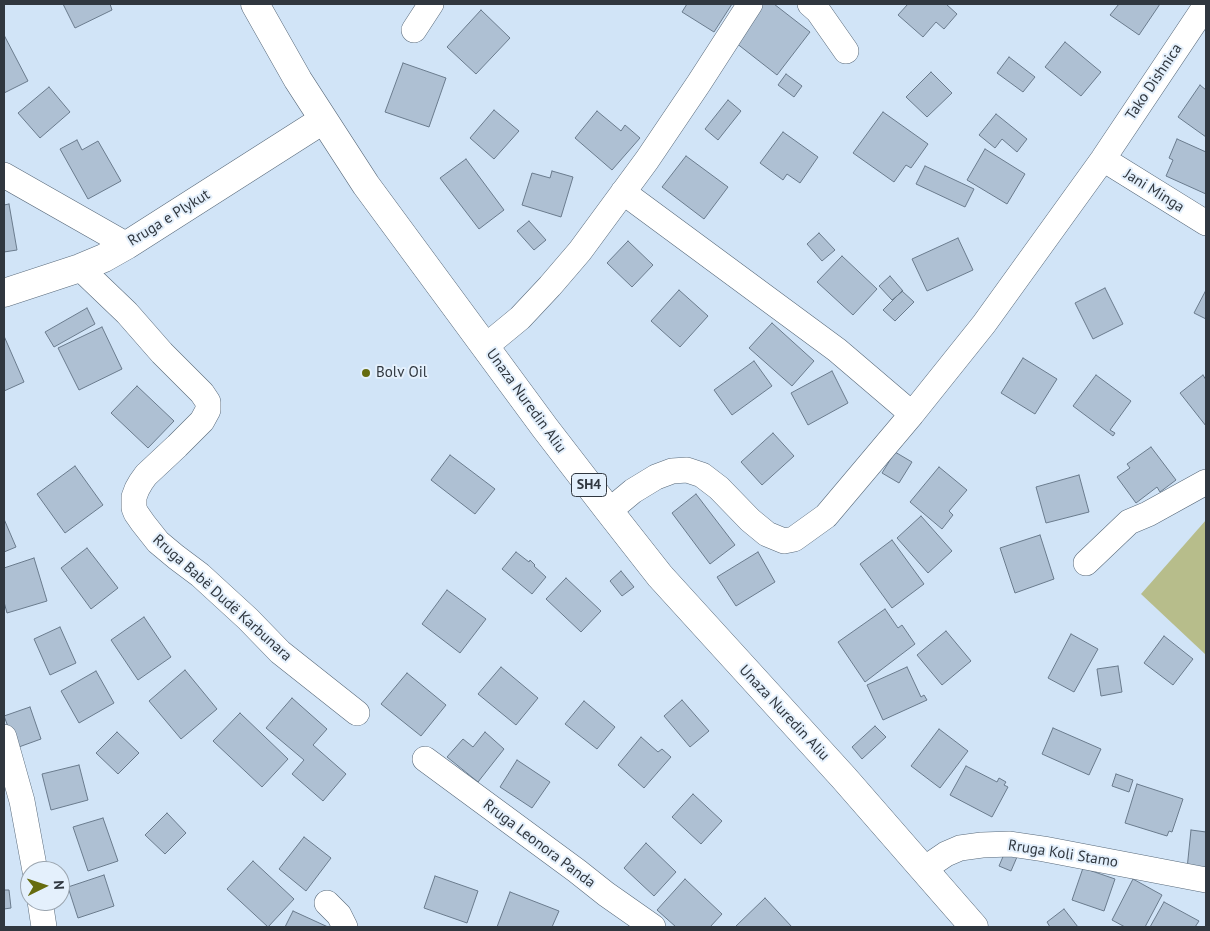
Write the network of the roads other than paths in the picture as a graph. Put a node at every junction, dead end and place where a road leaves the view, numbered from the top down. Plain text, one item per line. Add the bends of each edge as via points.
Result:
1 (255, 4) edge
2 (431, 4) edge
3 (750, 4) edge
4 (810, 4) edge
5 (1206, 5) edge
6 (414, 30) dead end
7 (846, 51) dead end
8 (323, 120) junction
9 (1103, 159) junction
10 (4, 175) edge
11 (623, 192) junction
12 (1206, 223) edge
13 (127, 245) junction
14 (80, 268) junction
15 (4, 293) edge
16 (486, 346) junction
17 (912, 414) junction
18 (1206, 482) edge
19 (608, 511) junction
20 (1086, 563) dead end
21 (357, 713) dead end
22 (4, 737) edge
23 (425, 759) dead end
24 (33, 861) edge
25 (924, 869) junction
26 (1206, 880) edge
27 (328, 903) dead end
28 (42, 911) edge
29 (44, 927) edge
30 (345, 927) edge
31 (653, 927) edge
32 (974, 927) edge

1 - 8 main road, Unaza Nuredin Aliu / SH4
2 - 6 street
3 - 11 street
4 - 7 street
5 - 9 street, Tako Dishnica
8 - 13 main road, Rruga e Plykut
8 - 16 main road, Unaza Nuredin Aliu / SH4 via 366,185
9 - 12 street, Jani Minga
9 - 17 street, Tako Dishnica via 984,324
10 - 13 street
11 - 16 street via 550,286 520,318
11 - 17 street via 837,350
13 - 14 main road, Rruga e Plykut
14 - 15 main road, Rruga e Plykut
14 - 21 street, Rruga Babë Dudë Karbunara via 127,313 208,402 208,410 202,420 141,482 134,496 136,513 158,542 223,595 280,652
16 - 19 main road, Unaza Nuredin Aliu / SH4
17 - 19 street, Tako Dishnica via 826,516 794,539 784,541 767,534 702,474 687,470 656,477
18 - 20 street via 1129,522
19 - 25 main road, Unaza Nuredin Aliu / SH4 via 660,576
22 - 24 street via 22,801
23 - 31 street, Rruga Leonora Panda
25 - 26 street, Rruga Koli Stamo via 960,848 1010,844
25 - 32 main road, Unaza Nuredin Aliu / SH4
27 - 30 street
28 - 29 street

